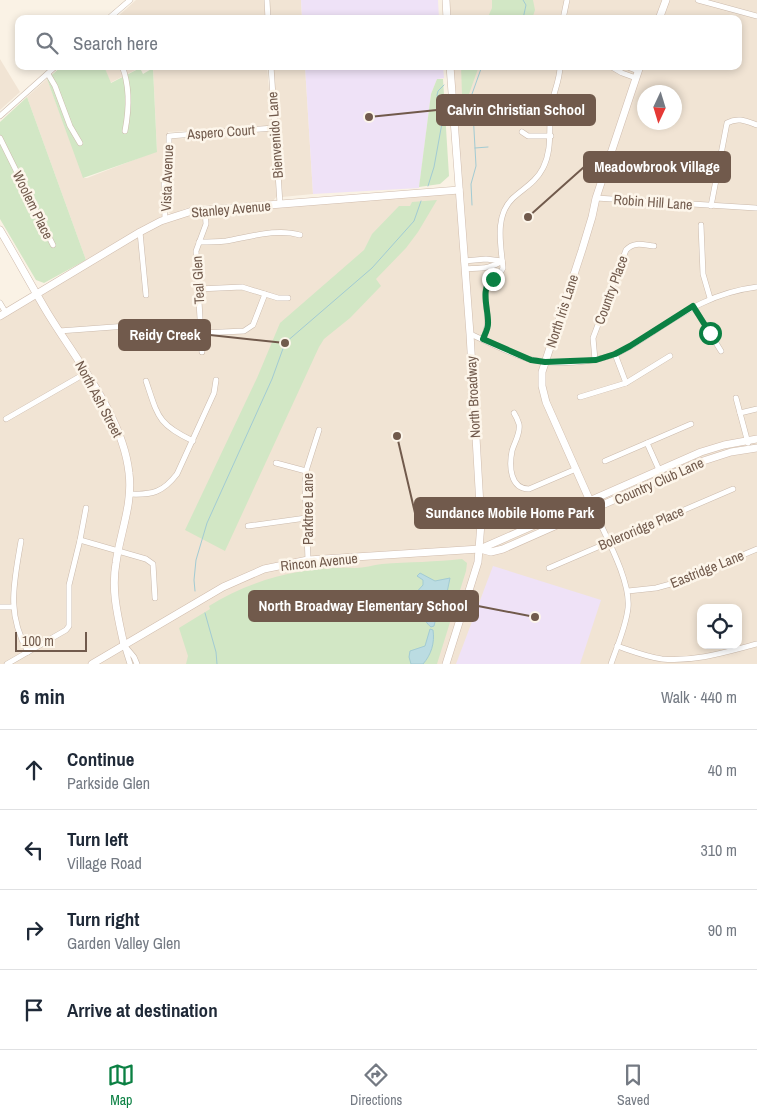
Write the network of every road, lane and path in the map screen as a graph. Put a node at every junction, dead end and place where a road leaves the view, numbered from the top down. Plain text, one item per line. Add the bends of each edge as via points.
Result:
1 (130, 0) edge
2 (267, 0) edge
3 (446, 0) edge
4 (567, 0) edge
5 (666, 0) edge
6 (698, 0) edge
7 (113, 15) edge
8 (268, 15) edge
9 (447, 15) edge
10 (564, 15) edge
11 (660, 15) edge
12 (757, 16) edge
13 (52, 70) edge
14 (124, 70) edge
15 (271, 70) edge
16 (450, 70) edge
17 (560, 70) edge
18 (617, 70) edge
19 (638, 72) edge
20 (48, 74) junction
21 (0, 116) edge
22 (757, 125) edge
23 (274, 128) junction
24 (125, 131) dead end
25 (522, 132) dead end
26 (169, 136) joint
27 (551, 136) junction
28 (0, 138) edge
29 (80, 143) dead end
30 (459, 190) junction
31 (596, 198) junction
32 (280, 204) junction
33 (711, 206) junction
34 (756, 208) dead end
35 (205, 210) junction
36 (165, 220) junction
37 (701, 225) dead end
38 (0, 230) edge
39 (140, 232) junction
40 (300, 235) dead end
41 (199, 242) junction
42 (53, 245) dead end
43 (654, 246) dead end
44 (464, 261) junction
45 (502, 261) junction
46 (465, 269) junction
47 (757, 287) edge
48 (198, 289) junction
49 (37, 294) junction
50 (265, 294) junction
51 (146, 295) dead end
52 (288, 298) dead end
53 (710, 298) junction
54 (0, 303) edge
55 (693, 306) junction
56 (3, 314) edge
57 (168, 323) dead end
58 (60, 331) junction
59 (201, 333) junction
60 (470, 334) junction
61 (483, 339) junction
62 (721, 351) dead end
63 (202, 352) dead end
64 (615, 354) junction
65 (670, 356) dead end
66 (596, 360) junction
67 (545, 362) junction
68 (86, 373) junction
69 (216, 380) dead end
70 (146, 381) dead end
71 (626, 383) junction
72 (580, 397) dead end
73 (736, 398) dead end
74 (757, 409) edge
75 (514, 413) dead end
76 (740, 413) junction
77 (6, 419) dead end
78 (691, 424) dead end
79 (319, 430) dead end
80 (757, 439) edge
81 (747, 440) junction
82 (193, 441) junction
83 (647, 443) junction
84 (748, 448) junction
85 (757, 448) edge
86 (605, 461) dead end
87 (276, 463) dead end
88 (576, 469) junction
89 (659, 470) junction
90 (306, 471) junction
91 (663, 479) junction
92 (733, 489) dead end
93 (130, 494) junction
94 (590, 502) junction
95 (86, 508) dead end
96 (594, 510) junction
97 (306, 518) junction
98 (248, 526) dead end
99 (80, 540) junction
100 (21, 541) dead end
101 (608, 542) junction
102 (480, 549) junction
103 (757, 549) edge
104 (119, 551) junction
105 (308, 560) junction
106 (549, 568) dead end
107 (628, 592) junction
108 (155, 598) dead end
109 (13, 606) junction
110 (0, 608) edge
111 (757, 644) edge
112 (124, 645) junction
113 (618, 646) junction
114 (28, 652) junction
115 (685, 662) edge
116 (7, 664) edge
117 (92, 664) edge
118 (130, 664) edge
119 (137, 664) edge
120 (446, 664) edge
121 (611, 664) edge

1 - 7 street
2 - 8 street
3 - 9 main road
4 - 10 street
5 - 11 main road
6 - 12 street
13 - 20 street
14 - 24 street via 129,111
15 - 23 street, Bienvenido Lane
16 - 30 main road, North Broadway
17 - 27 street via 551,107
18 - 19 street via 622,73
19 - 31 main road, North Iris Lane
20 - 21 street
20 - 29 street
22 - 33 street, Robin Hill Lane via 739,119 727,123
23 - 26 street, Aspero Court
23 - 32 street, Bienvenido Lane
25 - 27 street via 528,136
26 - 36 street, Vista Avenue via 169,169 164,184
27 - 45 street via 550,151 542,170 509,202 502,217
28 - 42 street, Woolem Place
30 - 32 main road, Stanley Avenue
30 - 44 main road, North Broadway
31 - 33 street, Robin Hill Lane
31 - 67 main road, North Iris Lane
32 - 35 main road, Stanley Avenue
33 - 34 street, Robin Hill Lane
35 - 36 main road, Stanley Avenue
35 - 41 street, Teal Glen via 206,224
36 - 39 main road, Stanley Avenue
37 - 53 street via 703,274
38 - 49 main road, North Ash Street
39 - 49 main road, Stanley Avenue
39 - 51 street
40 - 41 street via 281,232
41 - 48 street, Teal Glen via 196,251
43 - 66 street, Country Place via 637,244 626,250 594,338
44 - 45 street
44 - 46 main road, North Broadway
45 - 46 street via 486,268
45 - 61 street via 501,273 489,281 486,288 488,324
46 - 60 main road, North Broadway
47 - 53 street
48 - 50 street via 242,287
48 - 59 street, Teal Glen
49 - 56 main road, Stanley Avenue
49 - 58 main road, North Ash Street
50 - 52 street
50 - 59 street via 249,329
53 - 55 street
54 - 56 street
55 - 62 street
55 - 64 street
57 - 58 street
58 - 68 main road, North Ash Street
59 - 63 street, Teal Glen
60 - 61 street
60 - 102 main road, North Broadway
61 - 67 street via 531,360
64 - 66 street
64 - 71 street
65 - 71 street
66 - 67 street
67 - 88 main road, North Iris Lane via 542,386 546,402
68 - 77 street
68 - 93 main road, North Ash Street via 122,443 130,475
69 - 82 street via 214,393
70 - 82 street via 160,418 174,432
71 - 72 street
73 - 76 street
74 - 76 street
75 - 88 street via 519,424 511,470 517,486 529,489
76 - 81 street
78 - 83 street
79 - 90 street, Parktree Lane
80 - 81 main road, Country Club Lane
81 - 84 street
81 - 89 main road, Country Club Lane via 701,452
82 - 93 street via 168,485 156,492
83 - 86 street
83 - 89 street
84 - 85 main road, Country Club Lane
84 - 91 main road, Country Club Lane via 716,456
87 - 90 street
88 - 94 main road, North Iris Lane
89 - 91 street
89 - 94 main road, Country Club Lane
90 - 97 street, Parktree Lane
91 - 96 main road, Country Club Lane
92 - 101 street, Boleroridge Place
93 - 104 main road, North Ash Street
94 - 96 main road, North Iris Lane
94 - 102 main road, Country Club Lane
95 - 99 street
96 - 101 street, North Iris Lane
96 - 102 main road, Country Club Lane via 503,549 491,552
97 - 98 street
97 - 105 street, Parktree Lane
99 - 104 street
99 - 114 street via 69,585 69,626
100 - 109 street
101 - 106 street, Boleroridge Place
101 - 107 street, North Iris Lane
102 - 105 main road, Rincon Avenue
102 - 120 main road, North Broadway via 469,596
103 - 107 street, Eastridge Lane via 678,582
104 - 108 street via 153,564
104 - 112 main road, North Ash Street via 113,585
105 - 112 main road, Rincon Avenue via 254,572
107 - 113 street, North Iris Lane via 628,610
109 - 110 street
109 - 114 street via 16,626
111 - 115 street
112 - 117 main road, Rincon Avenue
112 - 118 street
112 - 119 street
113 - 115 street via 636,653
113 - 121 street, North Iris Lane
114 - 116 street

